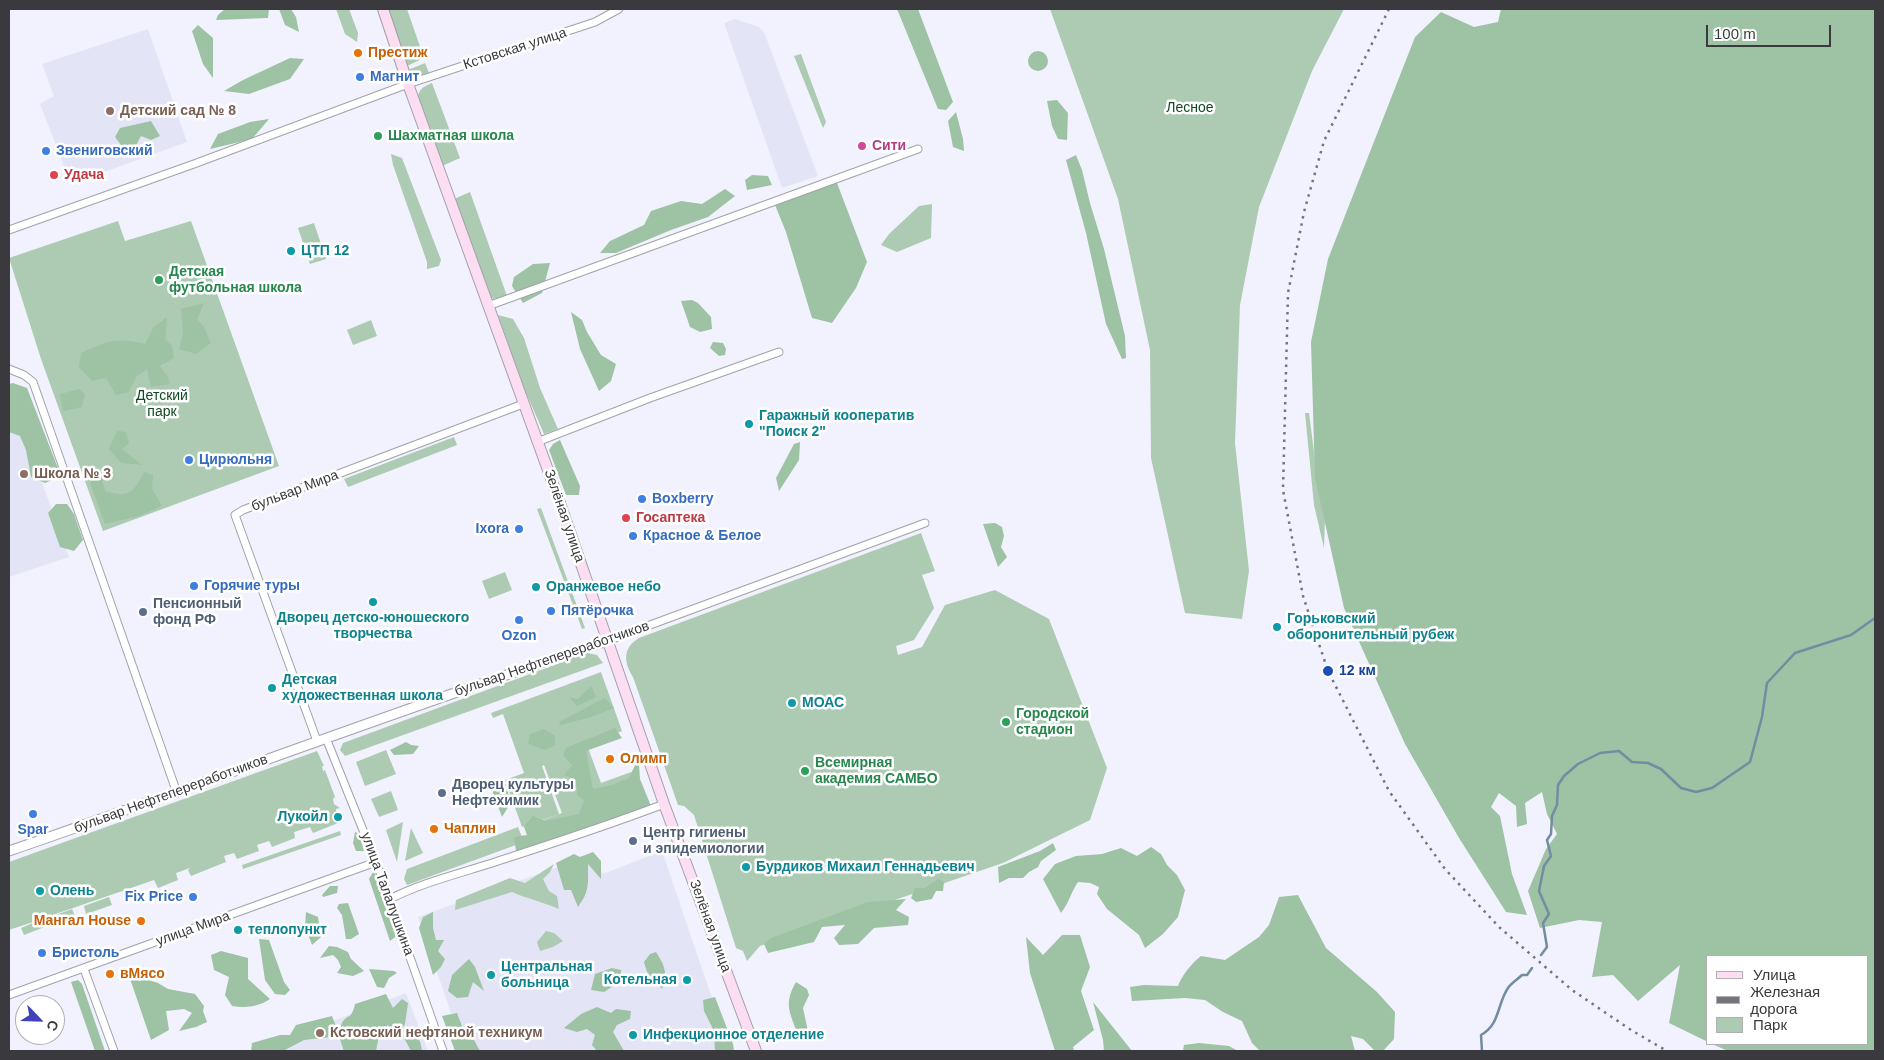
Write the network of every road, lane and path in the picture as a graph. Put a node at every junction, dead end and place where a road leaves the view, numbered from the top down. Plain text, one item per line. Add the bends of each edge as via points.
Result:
1 (383, 9) edge
2 (619, 9) edge
3 (408, 84) junction
4 (918, 149) dead end
5 (9, 230) edge
6 (488, 306) junction
7 (779, 352) dead end
8 (9, 370) edge
9 (523, 404) junction
10 (538, 442) junction
11 (925, 523) dead end
12 (607, 641) junction
13 (326, 738) junction
14 (317, 741) junction
15 (177, 793) junction
16 (664, 804) junction
17 (9, 851) edge
18 (376, 862) junction
19 (390, 899) junction
20 (84, 968) junction
21 (9, 995) edge
22 (114, 1051) edge
23 (443, 1051) edge
24 (756, 1051) edge

1 - 3 main road, Зелёная улица
2 - 3 street, Кстовская улица via 595,22
3 - 5 street, Кстовская улица
3 - 6 main road, Зелёная улица
4 - 6 street
6 - 9 main road, Зелёная улица
7 - 10 street
8 - 15 street via 33,382
9 - 10 main road, Зелёная улица
9 - 14 street, бульвар Мира via 235,515
10 - 12 main road, Зелёная улица
11 - 12 street, бульвар Нефтепереработчиков
12 - 13 street, бульвар Нефтепереработчиков
12 - 16 main road, Зелёная улица
13 - 14 street, бульвар Нефтепереработчиков
13 - 18 street, улица Талалушкина
14 - 15 street, бульвар Нефтепереработчиков
15 - 17 street, бульвар Нефтепереработчиков
16 - 19 street
16 - 24 main road, Зелёная улица
18 - 19 street, улица Талалушкина
18 - 20 street, улица Мира
19 - 23 street, улица Талалушкина
20 - 21 street, улица Мира
20 - 22 street

